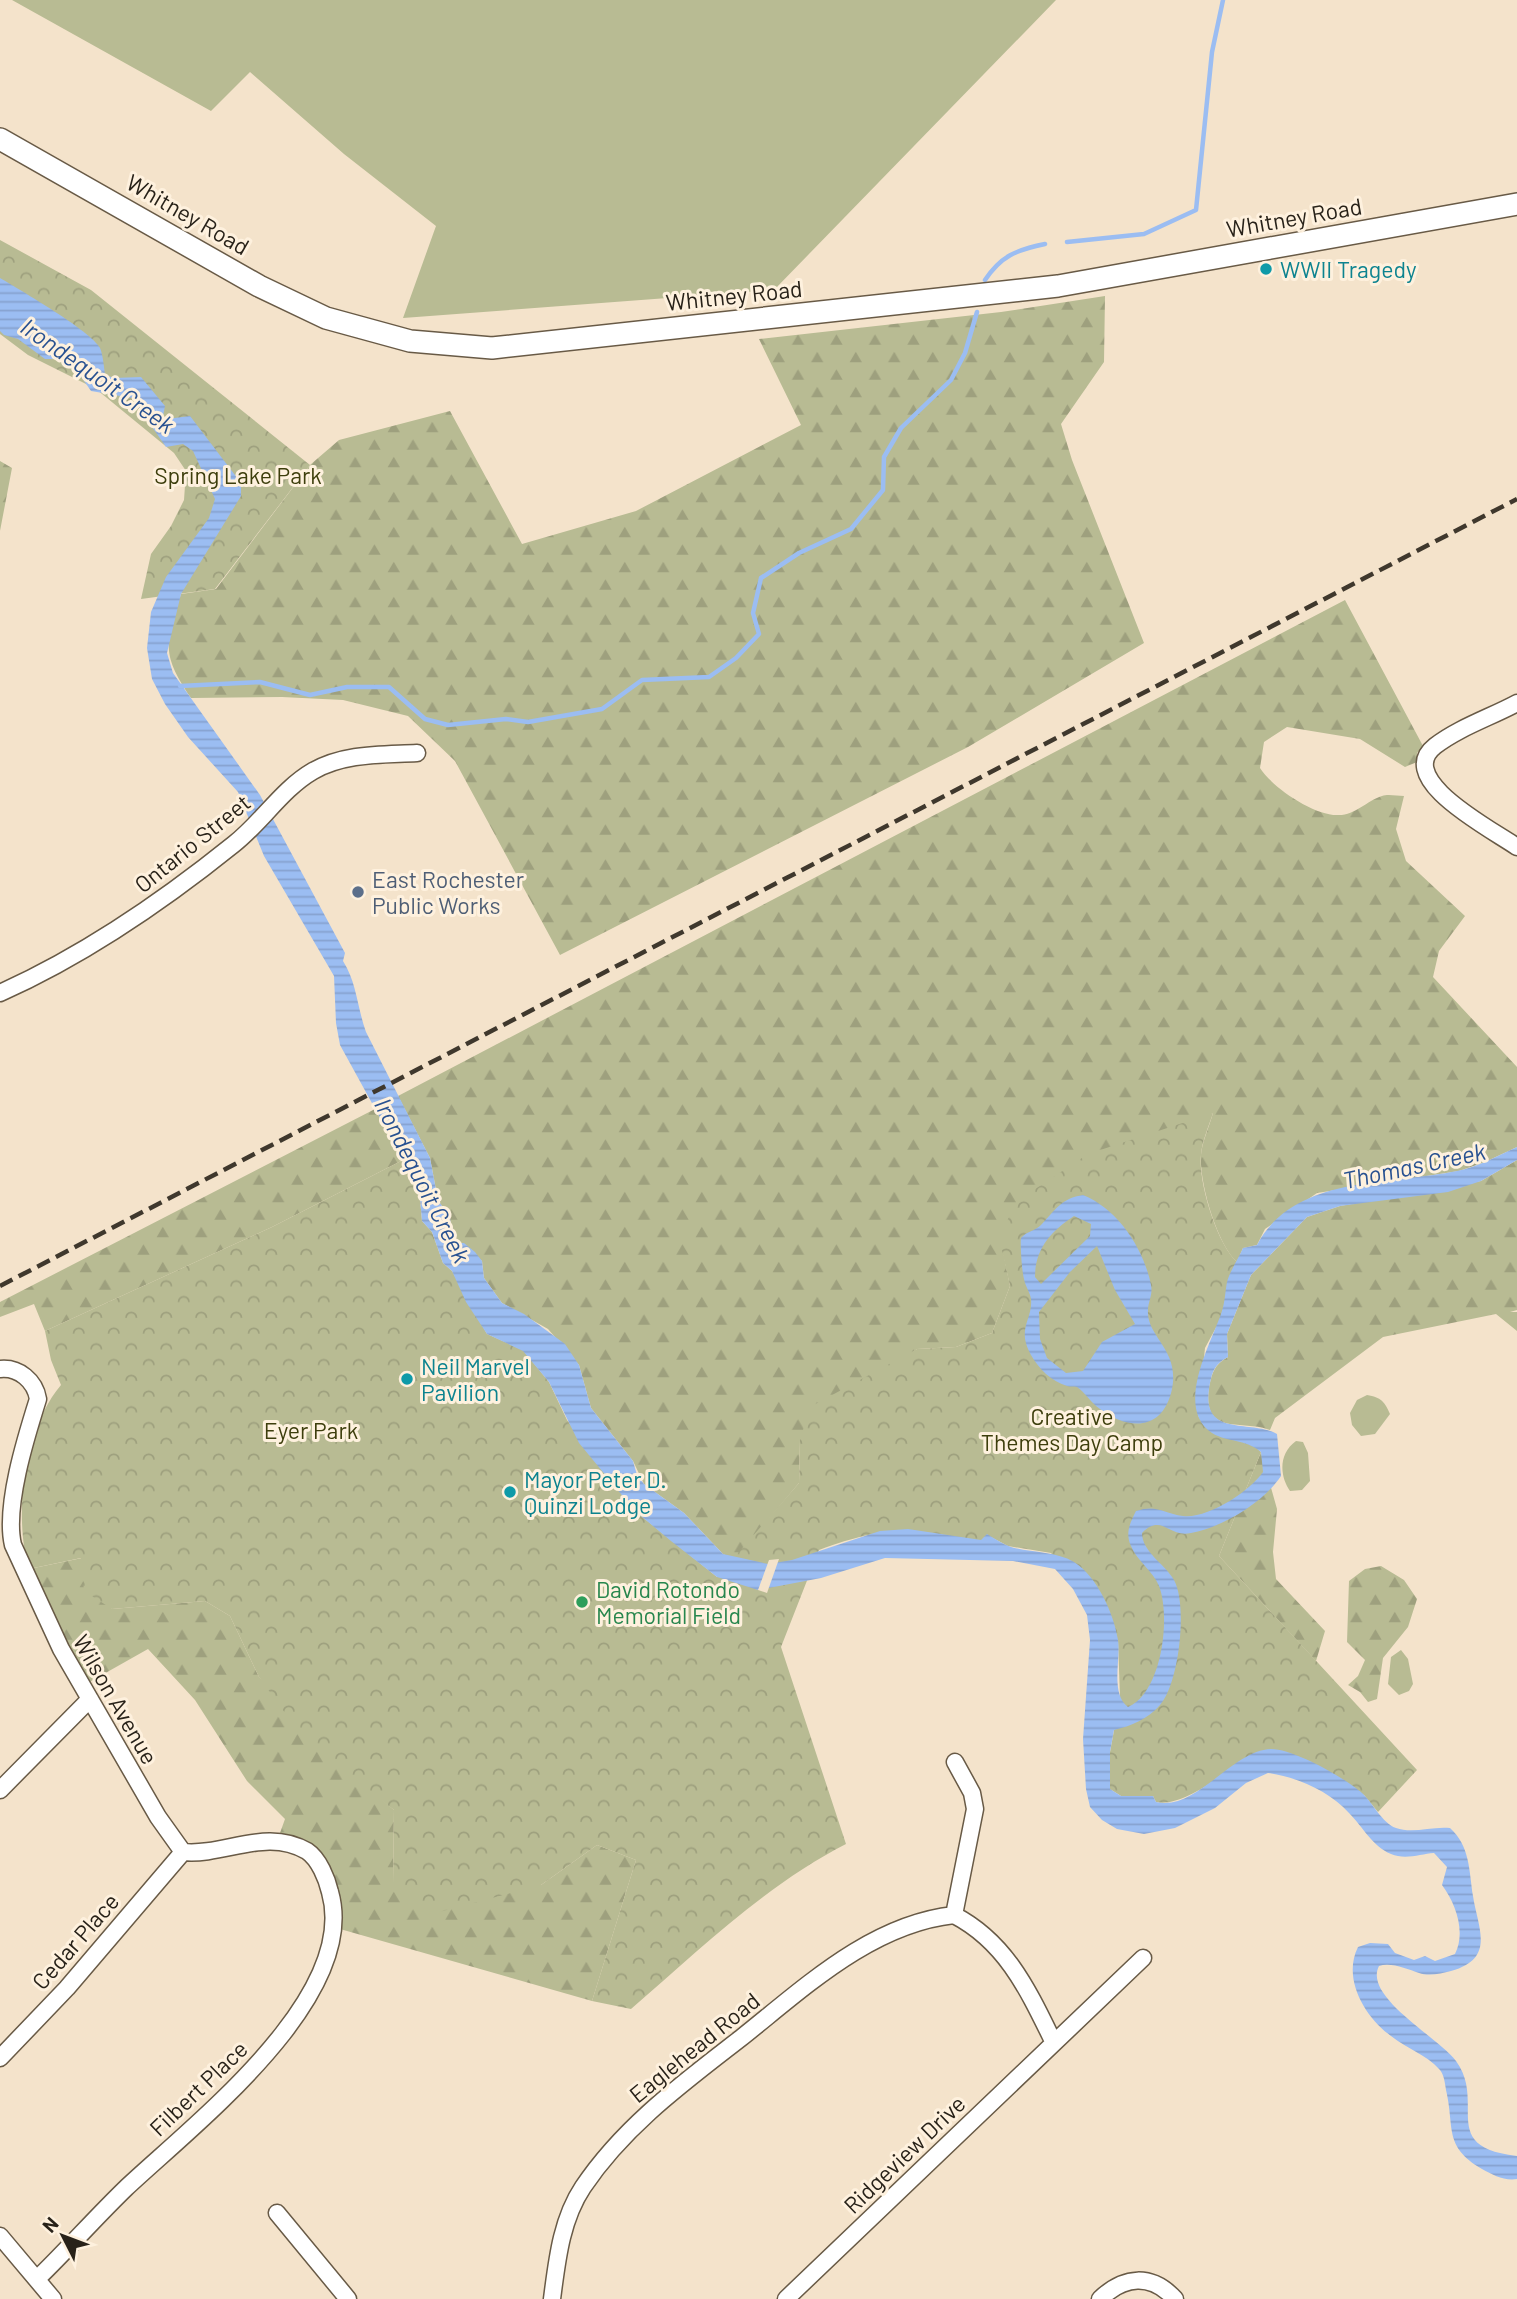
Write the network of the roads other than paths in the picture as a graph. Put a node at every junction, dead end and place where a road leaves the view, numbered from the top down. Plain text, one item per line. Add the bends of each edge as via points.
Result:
1 (0, 139) edge
2 (1517, 204) edge
3 (1517, 704) edge
4 (417, 754) dead end
5 (1517, 847) edge
6 (0, 993) edge
7 (0, 1369) edge
8 (5, 1536) edge
9 (90, 1699) junction
10 (955, 1762) dead end
11 (0, 1790) edge
12 (183, 1852) junction
13 (954, 1914) junction
14 (1143, 1958) dead end
15 (1053, 2041) junction
16 (0, 2058) edge
17 (277, 2213) dead end
18 (0, 2236) edge
19 (37, 2279) junction
20 (54, 2299) edge
21 (348, 2299) edge
22 (552, 2299) edge
23 (786, 2299) edge
24 (1100, 2299) edge
25 (1175, 2299) edge

1 - 2 main road, Whitney Road via 288,302 364,331 450,347 492,348 1058,286
3 - 5 street via 1436,745 1422,764 1428,782
4 - 6 street, Ontario Street via 351,756 312,772 245,834 134,918
7 - 8 street, Wilson Avenue via 28,1378 38,1399
8 - 9 street, Wilson Avenue
9 - 11 street
9 - 12 street, Wilson Avenue
10 - 13 street via 975,1809
12 - 16 street, Cedar Place
12 - 19 street, Filbert Place via 200,1854 269,1840 310,1853 328,1884 335,1915 324,1966 288,2029
13 - 15 street via 972,1924 1015,1967
13 - 22 street, Eaglehead Road via 901,1928 830,1968 629,2130 582,2189 570,2212
14 - 15 street, Ridgeview Drive
15 - 23 street, Ridgeview Drive
17 - 21 street
18 - 19 street
19 - 20 street
24 - 25 street via 1123,2282 1141,2279 1157,2284

